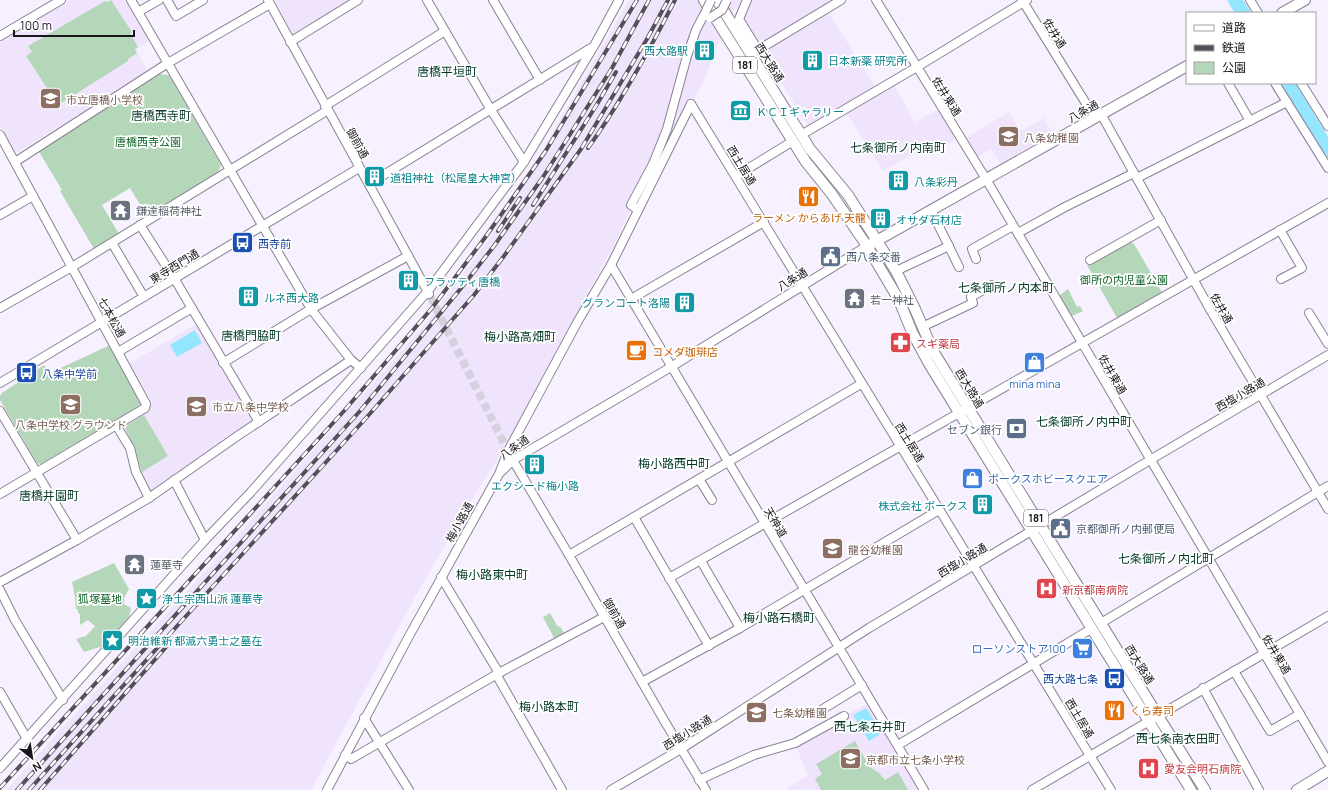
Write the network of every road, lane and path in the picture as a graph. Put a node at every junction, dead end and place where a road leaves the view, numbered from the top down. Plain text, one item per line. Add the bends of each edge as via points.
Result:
1 (61, 0) edge
2 (131, 0) edge
3 (159, 0) edge
4 (167, 0) edge
5 (204, 0) edge
6 (358, 0) edge
7 (427, 0) edge
8 (493, 0) edge
9 (619, 0) edge
10 (704, 0) edge
11 (711, 0) edge
12 (717, 0) edge
13 (727, 0) edge
14 (747, 0) edge
15 (841, 0) edge
16 (876, 0) edge
17 (1250, 0) edge
18 (1305, 0) edge
19 (1024, 1) edge
20 (269, 2) edge
21 (138, 12) junction
22 (1257, 12) edge
23 (1284, 12) edge
24 (708, 14) junction
25 (445, 31) junction
26 (0, 36) edge
27 (290, 42) junction
28 (594, 46) junction
29 (168, 63) junction
30 (1186, 67) edge
31 (917, 68) junction
32 (540, 80) junction
33 (1229, 84) edge
34 (1276, 84) edge
35 (1302, 84) edge
36 (1287, 102) junction
37 (691, 104) joint
38 (326, 108) junction
39 (491, 110) junction
40 (1098, 116) junction
41 (1250, 122) junction
42 (1328, 126) edge
43 (0, 135) edge
44 (797, 138) junction
45 (15, 162) junction
46 (524, 162) junction
47 (359, 168) junction
48 (1328, 168) edge
49 (230, 170) junction
50 (736, 176) junction
51 (1136, 176) junction
52 (986, 179) junction
53 (369, 184) junction
54 (33, 196) junction
55 (1328, 203) edge
56 (638, 210) junction
57 (931, 210) junction
58 (0, 215) edge
59 (1161, 220) junction
60 (764, 222) junction
61 (140, 225) junction
62 (263, 226) junction
63 (1013, 226) junction
64 (1280, 230) junction
65 (1018, 233) junction
66 (876, 241) junction
67 (112, 243) junction
68 (867, 246) junction
69 (949, 246) junction
70 (408, 256) junction
71 (976, 259) dead end
72 (1090, 260) dead end
73 (611, 265) junction
74 (72, 267) junction
75 (960, 267) dead end
76 (896, 271) junction
77 (174, 279) junction
78 (1281, 279) dead end
79 (1194, 280) junction
80 (992, 285) dead end
81 (802, 286) junction
82 (429, 293) junction
83 (144, 297) junction
84 (631, 299) junction
85 (0, 308) edge
86 (192, 308) junction
87 (312, 309) junction
88 (1309, 313) dead end
89 (102, 322) junction
90 (922, 327) junction
91 (1082, 343) junction
92 (1328, 344) edge
93 (118, 352) junction
94 (1328, 355) edge
95 (350, 360) junction
96 (224, 363) junction
97 (670, 367) junction
98 (361, 368) junction
99 (0, 383) edge
100 (861, 384) junction
101 (1261, 395) junction
102 (968, 408) junction
103 (0, 411) edge
104 (959, 414) junction
105 (259, 422) junction
106 (116, 425) junction
107 (901, 447) junction
108 (507, 449) junction
109 (513, 460) junction
110 (1150, 460) junction
111 (728, 462) junction
112 (36, 472) junction
113 (498, 474) junction
114 (699, 479) junction
115 (174, 480) junction
116 (1328, 486) edge
117 (1318, 492) junction
118 (0, 494) edge
119 (149, 498) junction
120 (712, 500) dead end
121 (939, 510) junction
122 (1328, 510) edge
123 (634, 517) junction
124 (765, 524) junction
125 (1041, 525) junction
126 (1031, 531) junction
127 (77, 540) junction
128 (205, 540) junction
129 (569, 554) junction
130 (1208, 558) junction
131 (701, 561) junction
132 (973, 566) junction
133 (441, 577) junction
134 (669, 578) junction
135 (0, 582) edge
136 (0, 590) edge
137 (805, 591) junction
138 (1328, 616) edge
139 (604, 617) junction
140 (1101, 623) junction
141 (740, 628) junction
142 (1091, 628) junction
143 (709, 646) junction
144 (839, 647) junction
145 (1264, 653) junction
146 (1034, 663) junction
147 (1234, 671) junction
148 (498, 673) junction
149 (642, 682) junction
150 (862, 686) junction
151 (1204, 688) junction
152 (0, 692) edge
153 (62, 700) junction
154 (822, 709) dead end
155 (1300, 714) junction
156 (844, 716) dead end
157 (1158, 716) junction
158 (364, 718) junction
159 (1149, 721) junction
160 (27, 739) junction
161 (380, 742) junction
162 (898, 744) junction
163 (681, 749) junction
164 (345, 755) junction
165 (1090, 756) junction
166 (1328, 762) edge
167 (0, 768) edge
168 (1328, 771) edge
169 (699, 780) junction
170 (326, 790) edge
171 (408, 790) edge
172 (562, 790) edge
173 (611, 790) edge
174 (706, 790) edge
175 (924, 790) edge
176 (1032, 790) edge
177 (1111, 790) edge
178 (1191, 790) edge
179 (1205, 790) edge
180 (1259, 790) edge
181 (1298, 790) edge

1 - 26 street
2 - 21 street
3 - 21 street
4 - 5 street via 176,16
6 - 27 street
7 - 25 street
8 - 32 street
9 - 28 street
10 - 44 main road, 西大路通 / 181
11 - 24 street, bridge
12 - 44 main road, 西大路通 / 181
13 - 24 street, bridge via 722,10
14 - 15 street via 739,19 758,50
16 - 31 street, 佐井東通
17 - 22 street
18 - 23 main road
19 - 31 street
19 - 40 street, 佐井通
20 - 27 street, 御前通
20 - 29 street
21 - 29 street
24 - 56 street via 699,25 687,56 667,129 653,164 631,205
25 - 38 street
25 - 39 street
27 - 38 street, 御前通
28 - 32 street
28 - 46 street
29 - 45 street
29 - 49 street
30 - 40 main road, 八条通
31 - 44 street
31 - 52 street, 佐井東通
32 - 39 street
33 - 41 street
34 - 36 street
35 - 42 street
36 - 41 street
36 - 48 street
37 - 50 street, 西土居通
37 - 56 street, 梅小路通
38 - 47 street, 御前通
38 - 49 street
39 - 46 street
39 - 53 street
40 - 51 street, 佐井通
40 - 52 main road, 八条通
41 - 51 street
43 - 45 street, 七本松通
44 - 50 street
44 - 66 main road, 西大路通 / 181 via 848,195
44 - 68 main road, 西大路通 / 181 via 810,167
45 - 54 street, 七本松通
46 - 82 street
47 - 53 street, 御前通
47 - 62 street, 東寺西門通
49 - 61 street
49 - 62 street
50 - 60 street, 西土居通
51 - 59 street, 佐井通
51 - 65 street via 1065,207
52 - 57 main road, 八条通
52 - 63 street, 佐井東通
53 - 70 street, 御前通
54 - 58 street
54 - 74 street, 七本松通
55 - 64 street
56 - 73 street, 梅小路通
57 - 66 main road, 八条通
57 - 69 street
59 - 72 street
59 - 79 street, 佐井通
60 - 81 street, 西土居通
60 - 84 street
61 - 67 street
61 - 77 street
62 - 77 street, 東寺西門通
62 - 87 street
63 - 65 street, 佐井東通
63 - 71 street via 972,248
64 - 78 street via 1302,268
64 - 79 street
65 - 91 street, 佐井東通
66 - 68 main road, 八条通
66 - 76 main road, 西大路通 / 181
67 - 74 street
67 - 83 street
68 - 81 street, 八条通
68 - 104 main road, 西大路通 / 181 via 899,300 928,362
69 - 75 street
69 - 76 street
70 - 82 street, 御前通
70 - 87 street
73 - 84 street, 天神道
73 - 108 street, 梅小路通
74 - 85 street
74 - 89 street, 七本松通
76 - 90 main road, 西大路通 / 181
77 - 83 street, 東寺西門通
77 - 86 street
79 - 91 street
79 - 101 street, 佐井通
80 - 90 street via 971,297 973,303
81 - 97 street, 八条通
81 - 100 street, 西土居通
82 - 98 street
83 - 89 street, 東寺西門通
84 - 97 street, 天神道
86 - 93 street
86 - 96 street
87 - 95 street
87 - 96 street
88 - 92 street
89 - 93 street, 七本松通
89 - 99 street, 東寺西門通
90 - 102 main road, 西大路通 / 181 via 933,351
91 - 102 street
91 - 110 street, 佐井東通
93 - 106 street, 七本松通 via 146,404 145,408
94 - 101 street, 西塩小路通
95 - 98 street
95 - 105 street
96 - 105 street
97 - 109 street, 八条通
97 - 111 street, 天神道
98 - 128 street
100 - 107 street, 西土居通
100 - 111 street
101 - 110 street, 西塩小路通
101 - 117 street, 佐井通
102 - 104 street
102 - 125 main road, 西大路通 / 181
103 - 112 street
104 - 107 street
104 - 126 main road, 西大路通 / 181
105 - 115 street
106 - 112 street
106 - 119 street via 130,448 136,472
107 - 121 street, 西土居通
107 - 124 street
108 - 109 street, 御前通
108 - 113 street, 梅小路通
109 - 113 street, 八条通
109 - 129 street, 御前通
110 - 125 street, 西塩小路通
110 - 130 street, 佐井東通
111 - 114 street
111 - 124 street, 天神道
112 - 118 street
112 - 127 street
113 - 133 street, 梅小路通
114 - 120 street
114 - 123 street
115 - 119 street
115 - 128 street
116 - 117 street
117 - 122 street, 佐井通
117 - 130 street
119 - 127 street
121 - 132 street, 西土居通
121 - 137 street
123 - 129 street
123 - 134 street
124 - 131 street
124 - 137 street, 天神道
125 - 126 street, 西塩小路通
125 - 140 main road, 西大路通 / 181
126 - 132 street, 西塩小路通
126 - 142 main road, 西大路通 / 181
127 - 135 street
128 - 153 street
129 - 139 street, 御前通
130 - 140 street
130 - 145 street, 佐井東通
131 - 134 street
131 - 141 street
132 - 144 street, 西塩小路通
132 - 146 street, 西土居通
133 - 148 street
133 - 158 street, 梅小路通
134 - 143 street
136 - 153 street
137 - 141 street
137 - 144 street, 天神道
138 - 145 street
139 - 148 street
139 - 149 street, 御前通
140 - 157 main road, 西大路通 / 181
141 - 143 street
142 - 146 street
142 - 159 main road, 西大路通 / 181
143 - 149 street
144 - 150 street, 天神道
144 - 163 street, 西塩小路通
145 - 147 street
145 - 155 street, 佐井東通
146 - 162 street
146 - 165 street, 西土居通
147 - 151 street
147 - 155 street via 1270,731
148 - 161 street
148 - 172 street
149 - 163 street, 御前通
150 - 154 street
150 - 162 street, 天神道
151 - 157 street
151 - 180 street
152 - 160 street
153 - 160 street
155 - 166 street, 佐井東通
156 - 169 street via 795,743 754,755
157 - 159 street
157 - 179 main road, 西大路通 / 181
158 - 161 street
158 - 164 street, 梅小路通
159 - 165 street
159 - 178 main road, 西大路通 / 181
160 - 167 street
161 - 164 street via 351,759
161 - 171 street
162 - 175 street, 天神道
163 - 169 street, 御前通
163 - 173 street, 西塩小路通
164 - 170 street, 梅小路通
165 - 176 street
165 - 177 street, 西土居通
168 - 181 main road
169 - 174 street, 御前通

